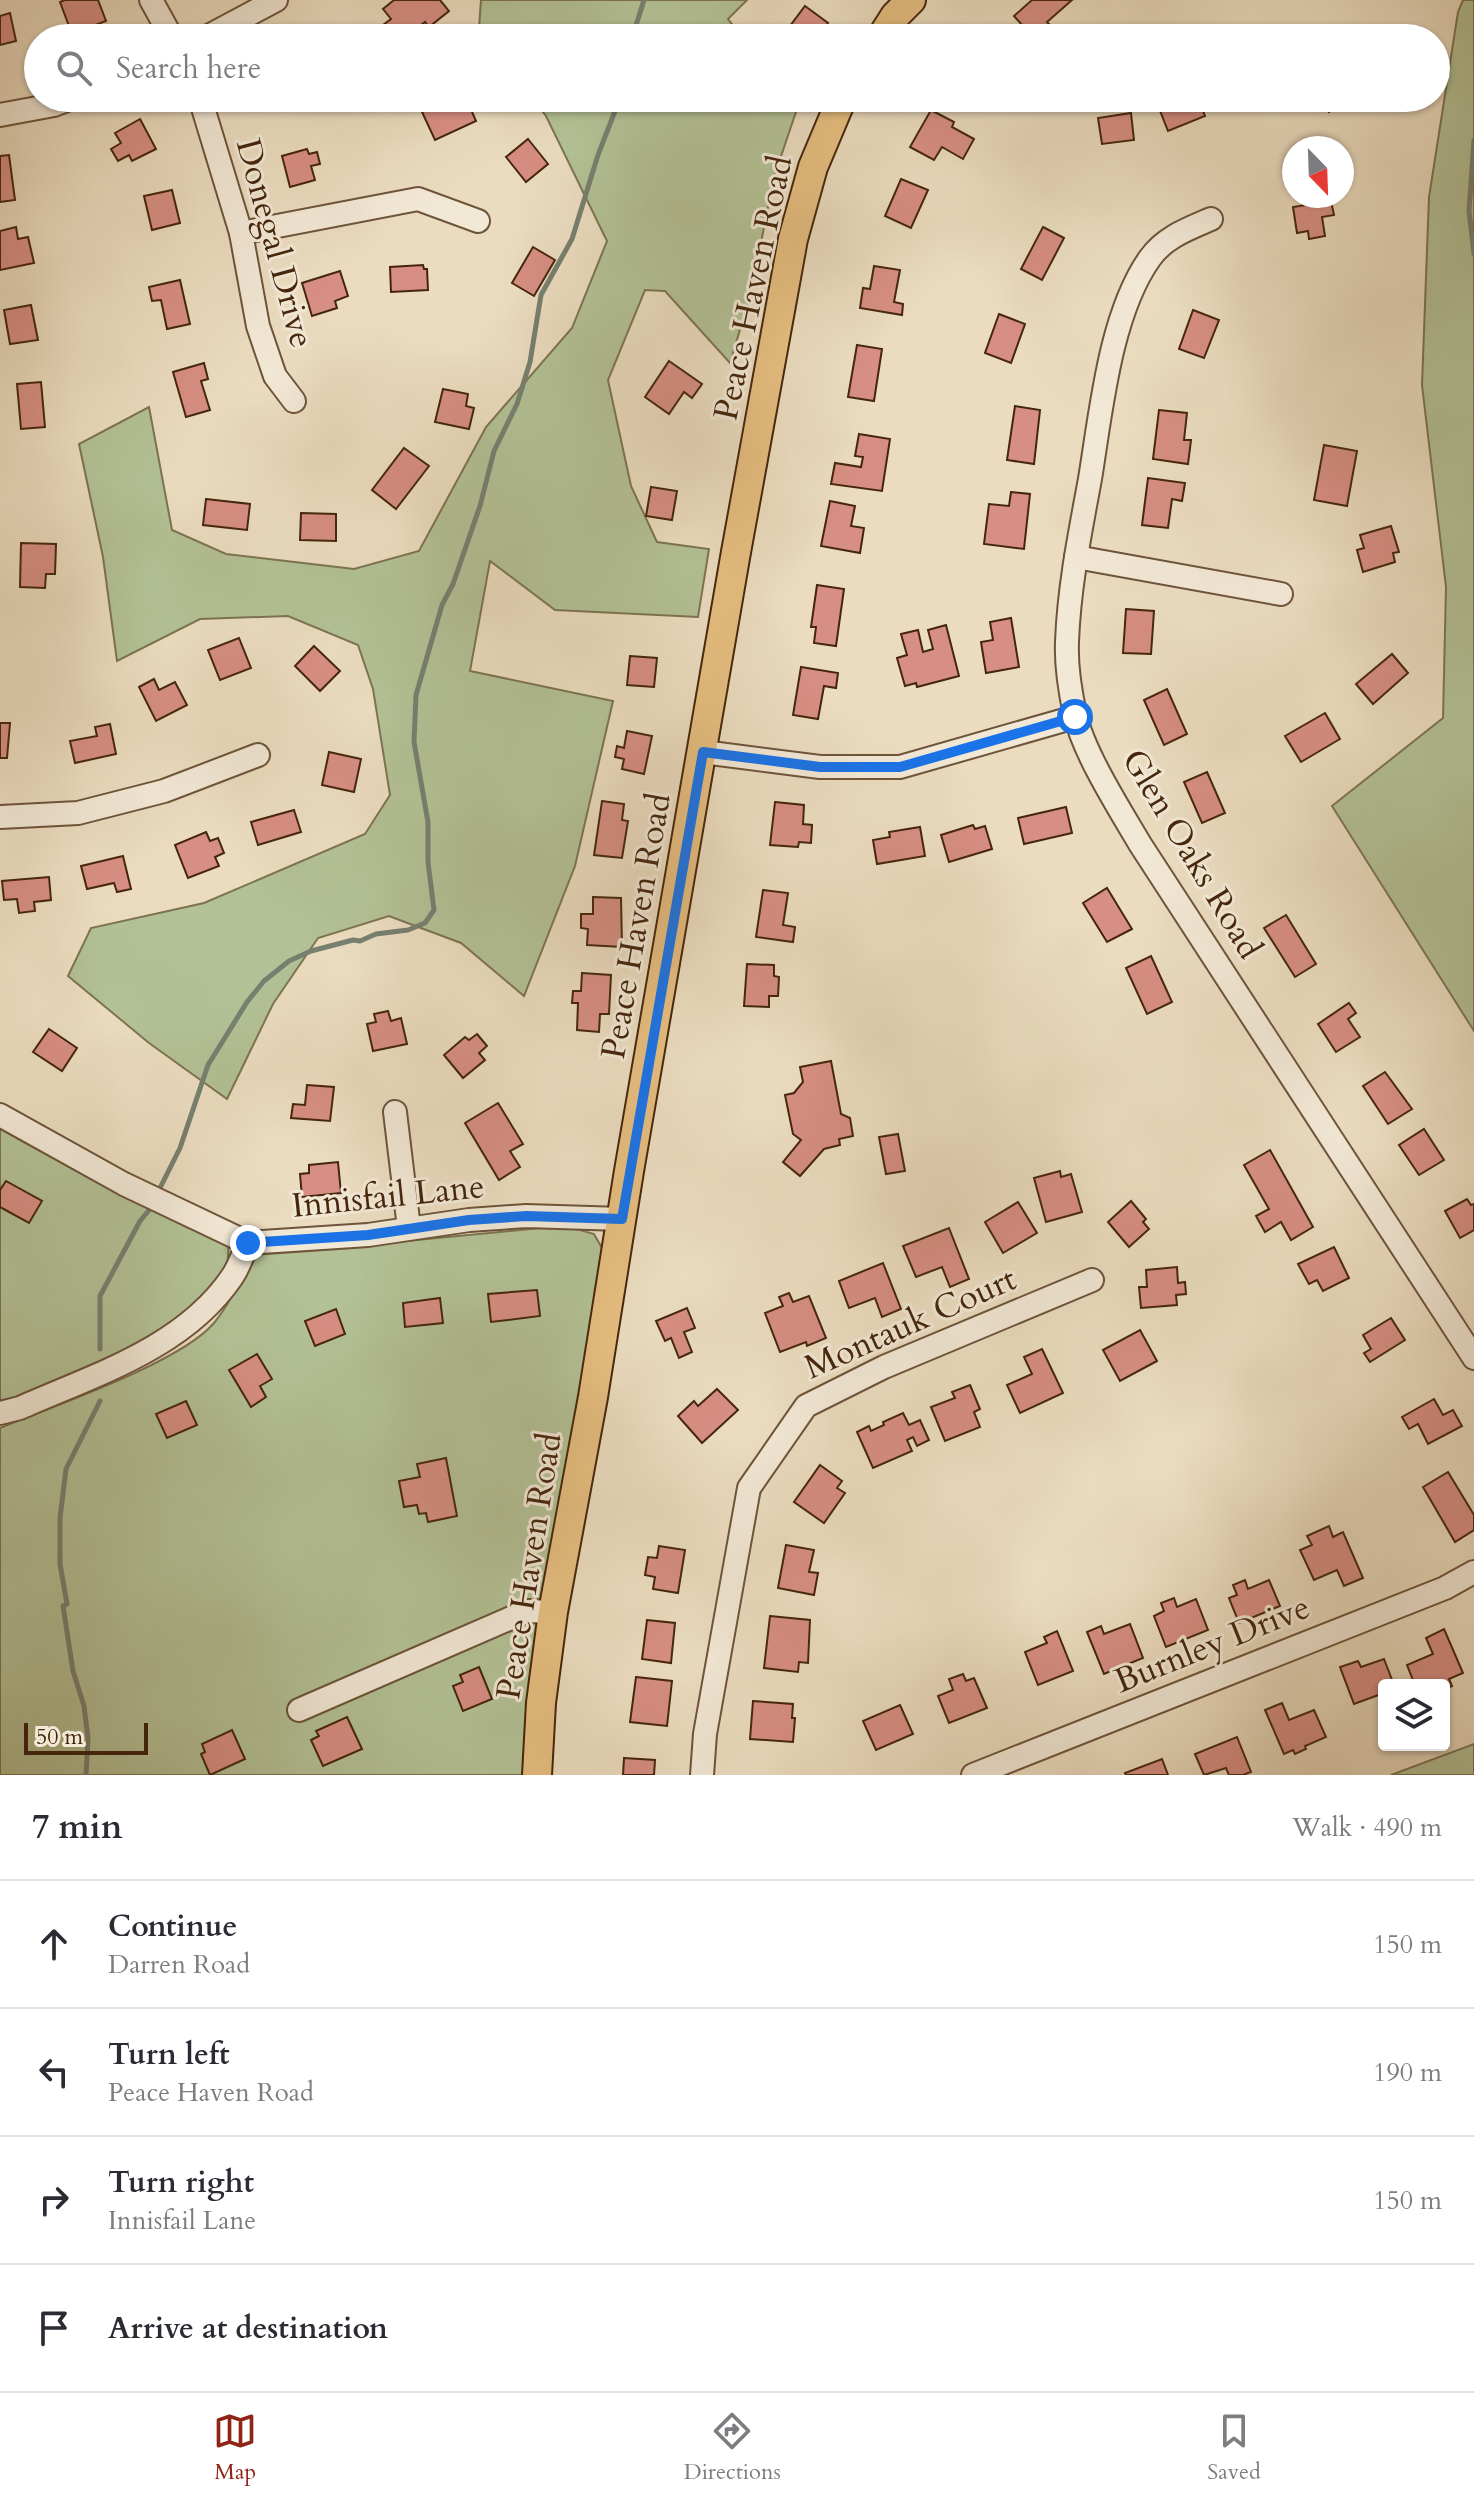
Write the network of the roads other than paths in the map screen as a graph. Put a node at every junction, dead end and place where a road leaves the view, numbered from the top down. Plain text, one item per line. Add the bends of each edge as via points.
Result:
1 (151, 0) edge
2 (276, 0) edge
3 (911, 0) edge
4 (164, 24) edge
5 (231, 24) edge
6 (890, 24) edge
7 (24, 111) edge
8 (204, 112) edge
9 (836, 112) edge
10 (0, 115) edge
11 (1211, 219) dead end
12 (478, 221) dead end
13 (241, 233) junction
14 (294, 401) dead end
15 (1076, 557) junction
16 (1281, 594) dead end
17 (1075, 717) junction
18 (703, 752) junction
19 (258, 755) dead end
20 (0, 817) edge
21 (395, 1112) dead end
22 (0, 1115) edge
23 (622, 1219) junction
24 (409, 1228) junction
25 (248, 1243) junction
26 (1092, 1280) dead end
27 (1474, 1358) edge
28 (0, 1413) edge
29 (1474, 1572) edge
30 (553, 1612) junction
31 (299, 1710) dead end
32 (537, 1775) edge
33 (702, 1775) edge
34 (973, 1775) edge

1 - 4 street
2 - 5 street
3 - 6 main road
7 - 10 street
8 - 13 street, Donegal Drive
9 - 18 main road, Peace Haven Road via 813,167 793,239
11 - 15 street, Glen Oaks Road via 1161,245 1121,317
12 - 13 street via 418,199
13 - 14 street, Donegal Drive via 258,326 275,376
15 - 16 street
15 - 17 street, Glen Oaks Road via 1067,643
17 - 18 street via 900,767 820,767
17 - 27 street, Glen Oaks Road via 1140,844
18 - 23 main road, Peace Haven Road
19 - 20 street via 164,791 78,813
21 - 24 street
22 - 25 street, Innisfail Lane via 124,1184
23 - 24 street, Innisfail Lane via 526,1216
23 - 30 main road, Peace Haven Road
24 - 25 street, Innisfail Lane
25 - 28 street via 232,1277 193,1319 146,1352
26 - 33 street, Montauk Court via 884,1367 806,1406 749,1488
29 - 34 street, Burnley Drive
30 - 31 street via 527,1611
30 - 32 main road, Peace Haven Road

